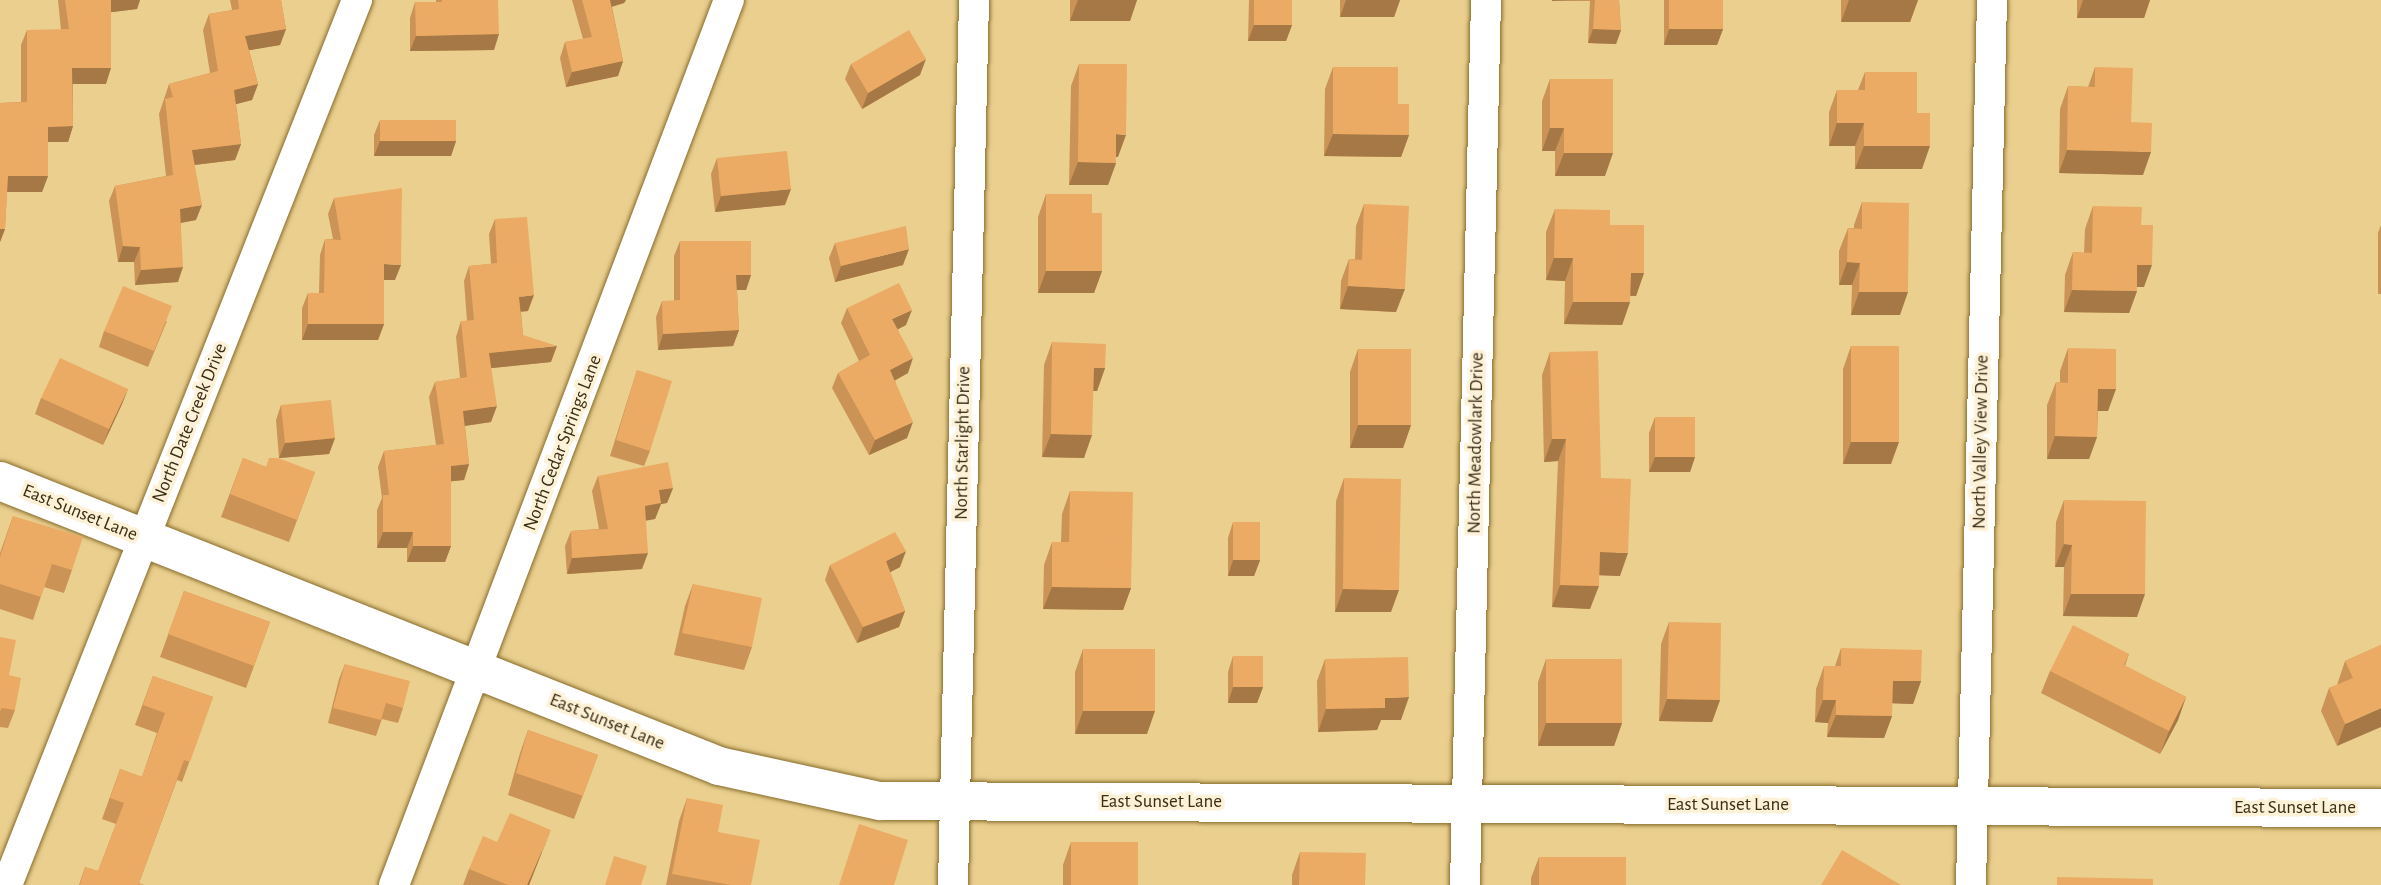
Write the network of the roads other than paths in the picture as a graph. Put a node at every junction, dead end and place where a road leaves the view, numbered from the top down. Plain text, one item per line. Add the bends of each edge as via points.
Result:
1 (357, 0) edge
2 (729, 0) edge
3 (974, 0) edge
4 (1486, 0) edge
5 (1992, 0) edge
6 (0, 481) edge
7 (145, 538) junction
8 (478, 670) junction
9 (955, 802) junction
10 (1468, 804) junction
11 (1972, 805) junction
12 (2381, 808) edge
13 (7, 885) edge
14 (394, 885) edge
15 (953, 885) edge
16 (1465, 885) edge
17 (1971, 885) edge

1 - 7 street, North Date Creek Drive
2 - 8 street, North Cedar Springs Lane
3 - 9 street, North Starlight Drive
4 - 10 street, North Meadowlark Drive
5 - 11 street, North Valley View Drive
6 - 7 street, East Sunset Lane
7 - 8 street, East Sunset Lane
7 - 13 street, North Date Creek Drive
8 - 9 street, East Sunset Lane via 719,766 880,801
8 - 14 street, North Cedar Springs Lane
9 - 10 street, East Sunset Lane
9 - 15 street, North Starlight Drive
10 - 11 street, East Sunset Lane
10 - 16 street, North Meadowlark Drive
11 - 12 street, East Sunset Lane
11 - 17 street, North Valley View Drive

